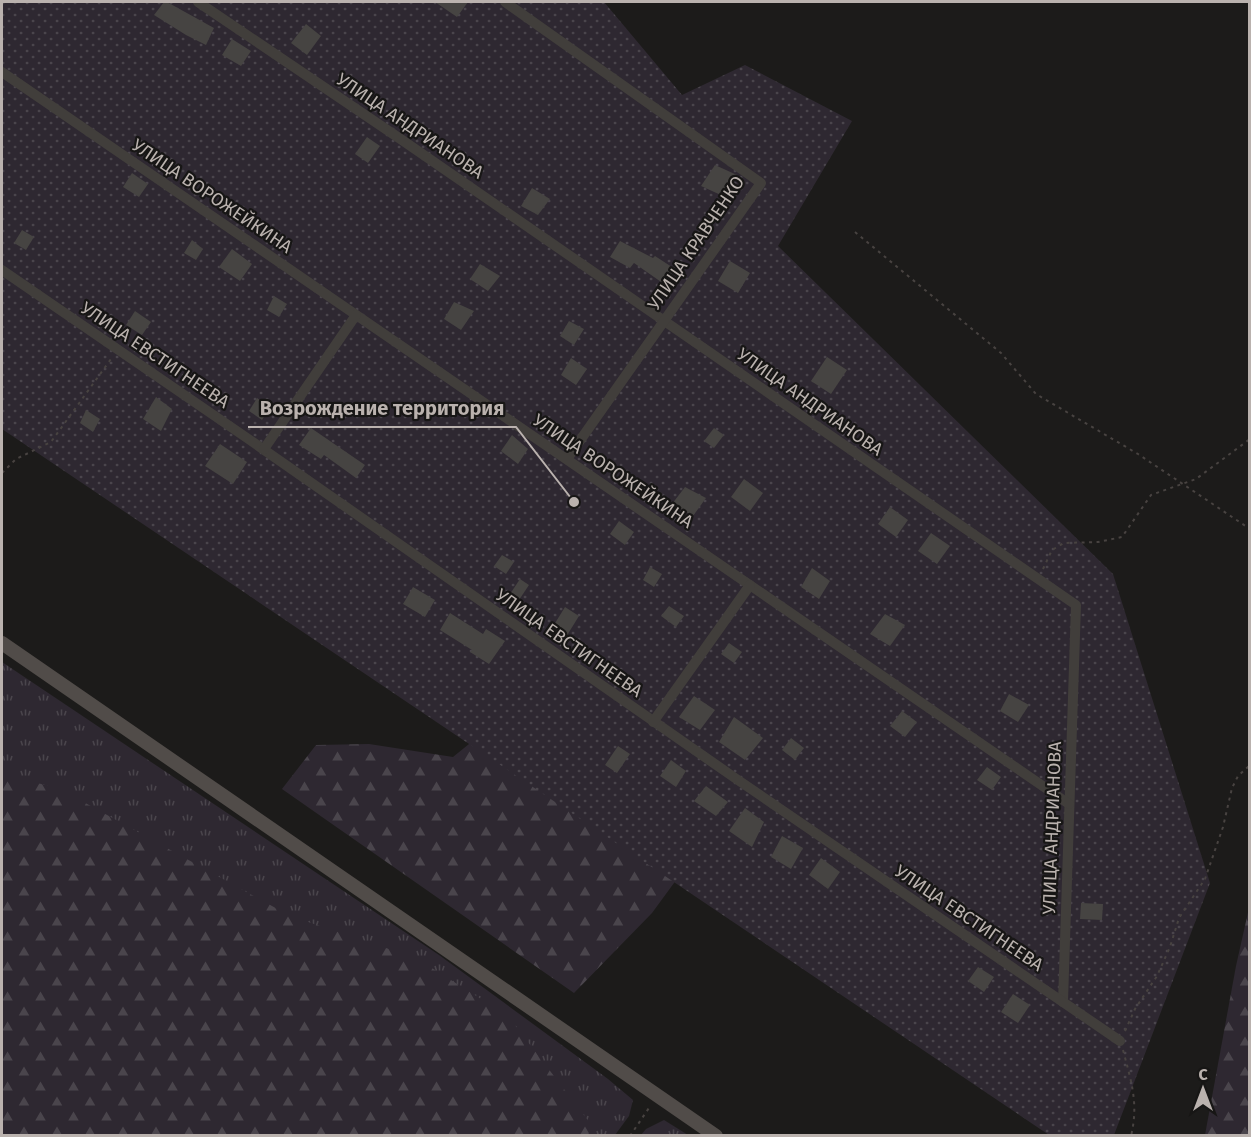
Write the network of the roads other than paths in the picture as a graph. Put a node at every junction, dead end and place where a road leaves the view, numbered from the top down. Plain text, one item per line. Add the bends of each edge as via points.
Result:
1 (198, 2) edge
2 (505, 2) edge
3 (2, 72) edge
4 (2, 270) edge
5 (356, 315) junction
6 (664, 321) junction
7 (264, 450) junction
8 (567, 459) junction
9 (750, 585) junction
10 (2, 643) edge
11 (653, 722) junction
12 (1069, 804) junction
13 (1063, 1002) junction
14 (1120, 1041) road end
15 (716, 1136) edge

1 - 6 street, УЛИЦА АНДРИАНОВА
2 - 6 street, УЛИЦА КРАВЧЕНКО via 761,183
3 - 5 street, УЛИЦА ВОРОЖЕЙКИНА
4 - 7 street, УЛИЦА ЕВСТИГНЕЕВА
5 - 7 street
5 - 8 street, УЛИЦА ВОРОЖЕЙКИНА
6 - 8 street, УЛИЦА КРАВЧЕНКО
6 - 12 street, УЛИЦА АНДРИАНОВА via 1076,605
7 - 11 street, УЛИЦА ЕВСТИГНЕЕВА
8 - 9 street, УЛИЦА ВОРОЖЕЙКИНА
9 - 11 street
9 - 12 street, УЛИЦА ВОРОЖЕЙКИНА
10 - 15 main road
11 - 13 street, УЛИЦА ЕВСТИГНЕЕВА
12 - 13 street, УЛИЦА АНДРИАНОВА
13 - 14 street, УЛИЦА ЕВСТИГНЕЕВА

